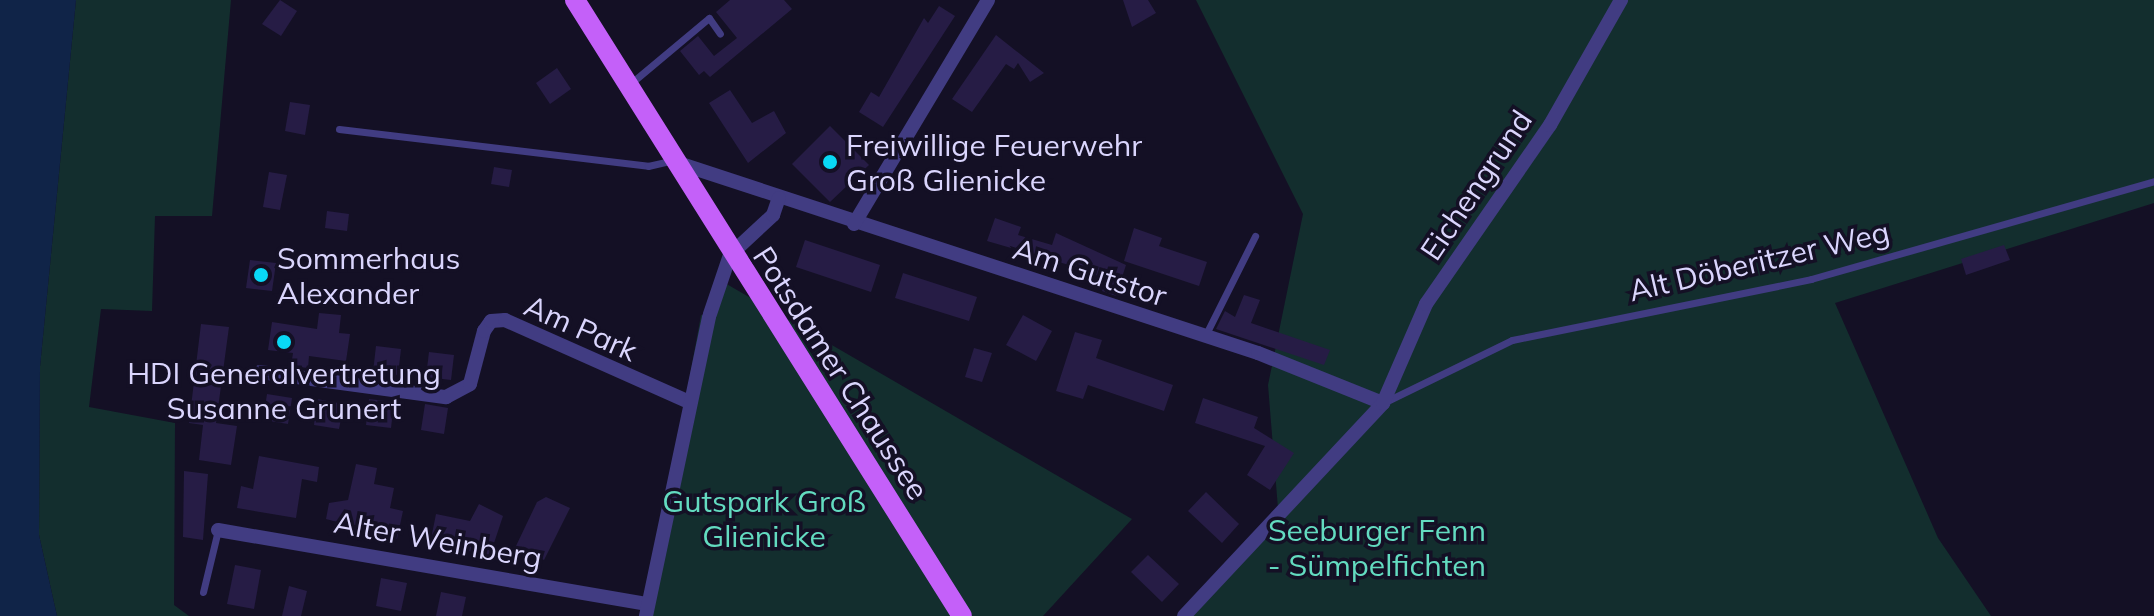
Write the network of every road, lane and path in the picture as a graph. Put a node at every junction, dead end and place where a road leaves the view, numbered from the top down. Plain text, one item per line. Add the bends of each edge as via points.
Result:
1 (575, 0) edge
2 (988, 0) edge
3 (1621, 0) edge
4 (720, 34) dead end
5 (625, 88) junction
6 (339, 129) dead end
7 (670, 161) junction
8 (2154, 181) edge
9 (779, 198) junction
10 (854, 224) junction
11 (1255, 236) dead end
12 (730, 255) junction
13 (1205, 336) junction
14 (260, 372) dead end
15 (689, 402) junction
16 (1383, 403) junction
17 (218, 530) joint
18 (203, 592) dead end
19 (647, 610) edge
20 (962, 616) edge
21 (1184, 616) edge

1 - 5 main road, Potsdamer Chaussee
2 - 10 street
3 - 16 street, Eichengrund via 1550,125 1426,304
4 - 5 lane via 709,18
5 - 7 main road, Potsdamer Chaussee
6 - 7 lane via 648,166
7 - 9 street, Am Gutstor
7 - 12 main road, Potsdamer Chaussee
8 - 16 lane, Alt Döberitzer Weg via 1811,279 1512,340
9 - 10 street, Am Gutstor
9 - 12 street via 773,215
10 - 13 street, Am Gutstor
11 - 13 lane
12 - 15 street
12 - 20 main road, Potsdamer Chaussee
13 - 16 street, Am Gutstor
14 - 15 street, Am Park via 446,397 470,384 484,331 491,321 505,320
15 - 19 street
16 - 21 street, Eichengrund
17 - 18 lane
17 - 19 street, Alter Weinberg

